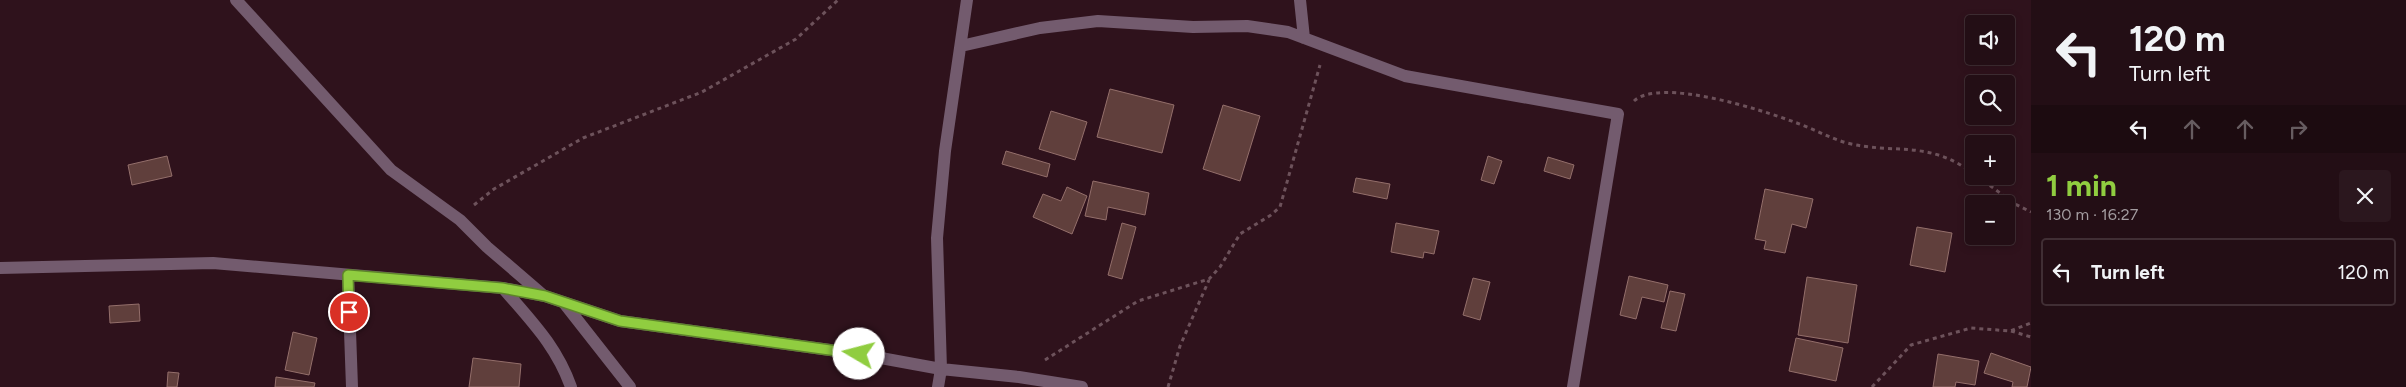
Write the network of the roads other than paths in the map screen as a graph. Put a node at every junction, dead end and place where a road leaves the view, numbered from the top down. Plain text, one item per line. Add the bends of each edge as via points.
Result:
1 (236, 0) edge
2 (967, 0) edge
3 (1300, 0) edge
4 (1304, 38) junction
5 (961, 46) junction
6 (0, 268) edge
7 (348, 275) junction
8 (502, 288) junction
9 (545, 296) junction
10 (564, 302) junction
11 (940, 370) junction
12 (352, 387) edge
13 (571, 387) edge
14 (630, 387) edge
15 (938, 387) edge
16 (1082, 387) edge
17 (1573, 387) edge

1 - 9 street via 391,170 460,220
2 - 5 street
3 - 4 street
4 - 5 street via 1274,29 1247,26 1193,27 1098,21 1040,28
4 - 17 street via 1405,76 1618,114
5 - 11 street via 945,151 937,238
6 - 7 street via 213,263
7 - 8 street
7 - 12 street
8 - 9 street
8 - 13 street via 552,345
9 - 10 street
10 - 11 street via 620,321 859,354
10 - 14 street
11 - 15 street
11 - 16 street via 1019,376

